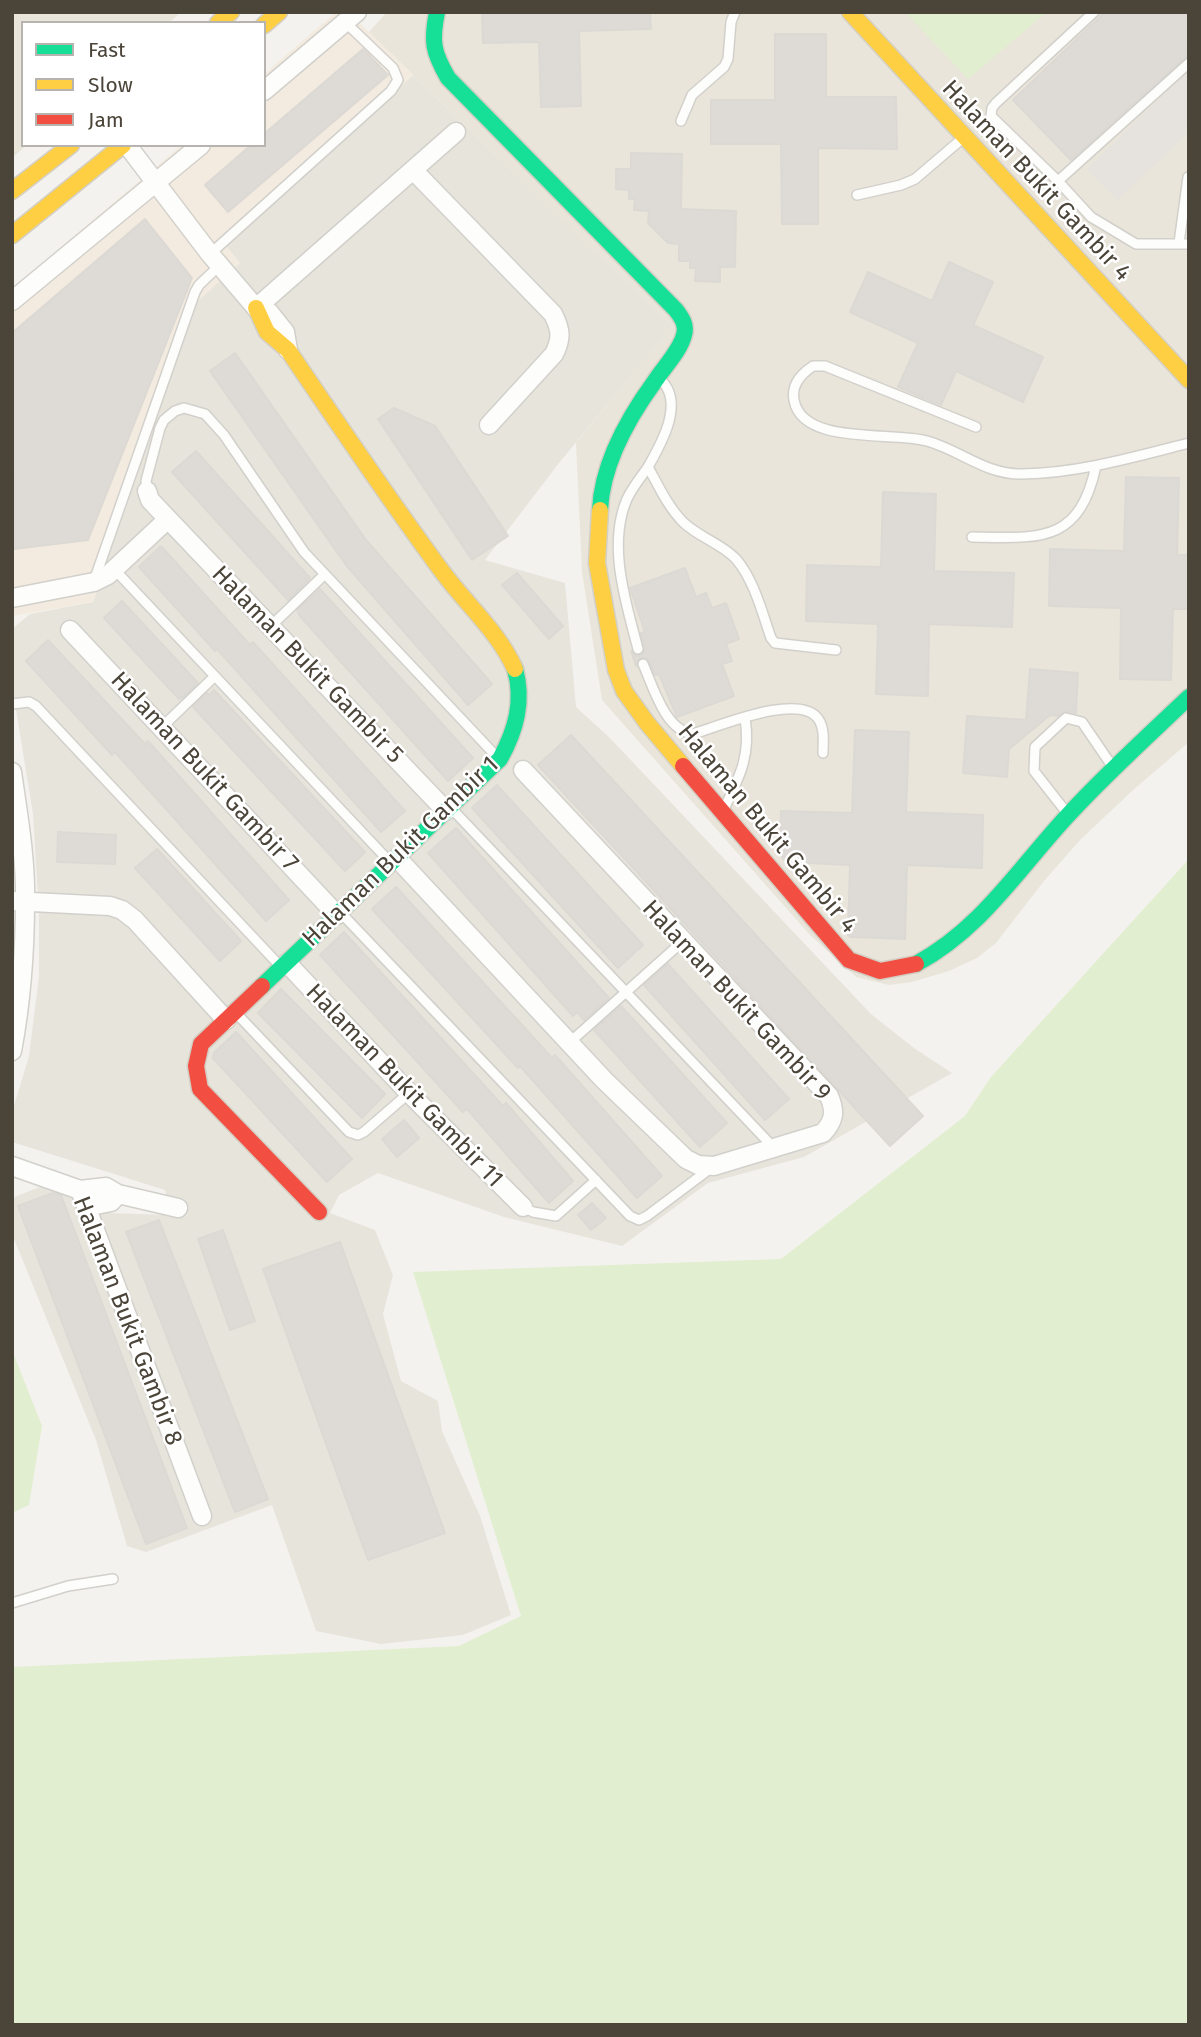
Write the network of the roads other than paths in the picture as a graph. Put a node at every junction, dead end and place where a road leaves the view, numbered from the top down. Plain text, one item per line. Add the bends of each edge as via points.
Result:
1 (437, 12) edge
2 (734, 12) edge
3 (850, 12) edge
4 (1094, 12) edge
5 (351, 17) edge
6 (1189, 63) edge
7 (266, 89) edge
8 (681, 121) dead end
9 (456, 132) dead end
10 (964, 137) junction
11 (68, 147) edge
12 (122, 147) edge
13 (127, 147) edge
14 (199, 147) edge
15 (414, 171) junction
16 (1188, 177) edge
17 (1058, 181) junction
18 (156, 184) junction
19 (12, 191) edge
20 (858, 195) dead end
21 (1186, 212) edge
22 (12, 235) edge
23 (1184, 244) edge
24 (215, 260) junction
25 (12, 301) edge
26 (256, 308) junction
27 (288, 350) joint
28 (657, 376) junction
29 (1189, 380) edge
30 (489, 425) dead end
31 (976, 427) dead end
32 (1189, 443) edge
33 (1096, 466) junction
34 (648, 467) junction
35 (147, 491) joint
36 (168, 519) junction
37 (972, 537) dead end
38 (115, 570) junction
39 (324, 575) junction
40 (93, 582) junction
41 (12, 598) edge
42 (271, 626) junction
43 (70, 630) dead end
44 (638, 649) dead end
45 (836, 650) dead end
46 (643, 664) dead end
47 (215, 676) junction
48 (1189, 697) edge
49 (12, 704) edge
50 (746, 718) junction
51 (162, 727) junction
52 (823, 753) dead end
53 (500, 759) junction
54 (1114, 769) junction
55 (523, 770) dead end
56 (12, 772) edge
57 (448, 809) junction
58 (722, 813) junction
59 (1068, 815) junction
60 (394, 860) junction
61 (19, 900) edge
62 (339, 913) junction
63 (682, 942) junction
64 (284, 965) junction
65 (626, 992) junction
66 (230, 1016) junction
67 (569, 1043) junction
68 (12, 1051) edge
69 (410, 1093) junction
70 (775, 1149) junction
71 (12, 1166) edge
72 (714, 1166) junction
73 (596, 1180) junction
74 (83, 1198) junction
75 (523, 1207) joint
76 (178, 1208) dead end
77 (319, 1212) dead end
78 (202, 1516) dead end
79 (113, 1579) dead end
80 (12, 1603) edge

1 - 28 street, Halaman Bukit Gambir 4 via 432,37 436,57 448,78 685,321 686,334
2 - 8 lane via 728,59 692,94
3 - 10 street, Halaman Bukit Gambir 4
4 - 17 lane via 992,108 990,117
5 - 7 street
5 - 24 lane via 398,80
6 - 17 lane
9 - 15 street
10 - 20 lane via 915,179
10 - 29 street, Halaman Bukit Gambir 4
11 - 19 street
12 - 22 street
13 - 18 street, Halaman Bukit Gambir 1
14 - 18 street
15 - 26 street
15 - 30 street via 553,314 560,328 554,354
16 - 21 lane
17 - 23 lane via 1091,217 1136,244
18 - 24 street, Halaman Bukit Gambir 1
18 - 25 street
21 - 23 lane
24 - 26 street, Halaman Bukit Gambir 1
24 - 40 lane via 195,292
26 - 27 street, Halaman Bukit Gambir 1 via 269,312 285,332
27 - 53 street, Halaman Bukit Gambir 1 via 430,555 514,666 519,713
28 - 34 lane via 665,384 671,405 667,427
28 - 58 street, Halaman Bukit Gambir 4 via 634,410 609,465 600,501 597,563 624,691
31 - 33 lane via 825,366 813,366 795,383 793,398 802,417 831,432 930,441 985,467 1019,474
32 - 33 lane
33 - 37 lane via 1084,505 1061,527 1025,538
34 - 44 lane via 628,499 620,525 619,557
34 - 45 lane via 682,522 736,559 775,643
35 - 36 street, Halaman Bukit Gambir 5
35 - 39 lane via 164,420 184,408 205,414
36 - 38 street
36 - 42 street, Halaman Bukit Gambir 5
38 - 40 street
38 - 47 lane
39 - 42 lane
39 - 53 lane
40 - 41 street
42 - 57 street, Halaman Bukit Gambir 5
43 - 51 street, Halaman Bukit Gambir 7
46 - 50 lane via 669,717 682,731 693,734
47 - 51 lane
47 - 60 lane
48 - 54 street, Halaman Bukit Gambir 4
49 - 64 lane via 36,706
50 - 52 lane via 781,708 811,712 823,728
50 - 58 lane via 746,757
51 - 62 street, Halaman Bukit Gambir 7
53 - 57 street, Halaman Bukit Gambir 1
54 - 59 street, Halaman Bukit Gambir 4
54 - 59 lane via 1082,722 1066,718 1035,747 1034,771
55 - 63 street, Halaman Bukit Gambir 9
56 - 61 street via 19,819
57 - 60 street, Halaman Bukit Gambir 1
57 - 65 lane
58 - 59 street, Halaman Bukit Gambir 4 via 849,960 873,971 905,968 957,940
60 - 62 street, Halaman Bukit Gambir 1
60 - 67 street
61 - 66 street via 110,905 122,910
61 - 68 street via 21,975
62 - 64 street, Halaman Bukit Gambir 1
62 - 73 lane
63 - 65 lane
63 - 70 street, Halaman Bukit Gambir 9 via 829,1096 834,1107 823,1133
64 - 66 street, Halaman Bukit Gambir 1
64 - 69 street, Halaman Bukit Gambir 11
65 - 67 lane
65 - 70 lane
66 - 69 lane via 349,1132 364,1132
66 - 77 street, Halaman Bukit Gambir 1 via 198,1049 197,1083
67 - 72 street via 686,1159
69 - 75 street, Halaman Bukit Gambir 11
70 - 72 street, Halaman Bukit Gambir 9
71 - 74 street, Halaman Bukit Gambir 8
72 - 73 lane via 639,1220
73 - 75 lane via 556,1216
74 - 76 street via 111,1202 118,1194
74 - 78 street, Halaman Bukit Gambir 8
79 - 80 lane via 68,1586

